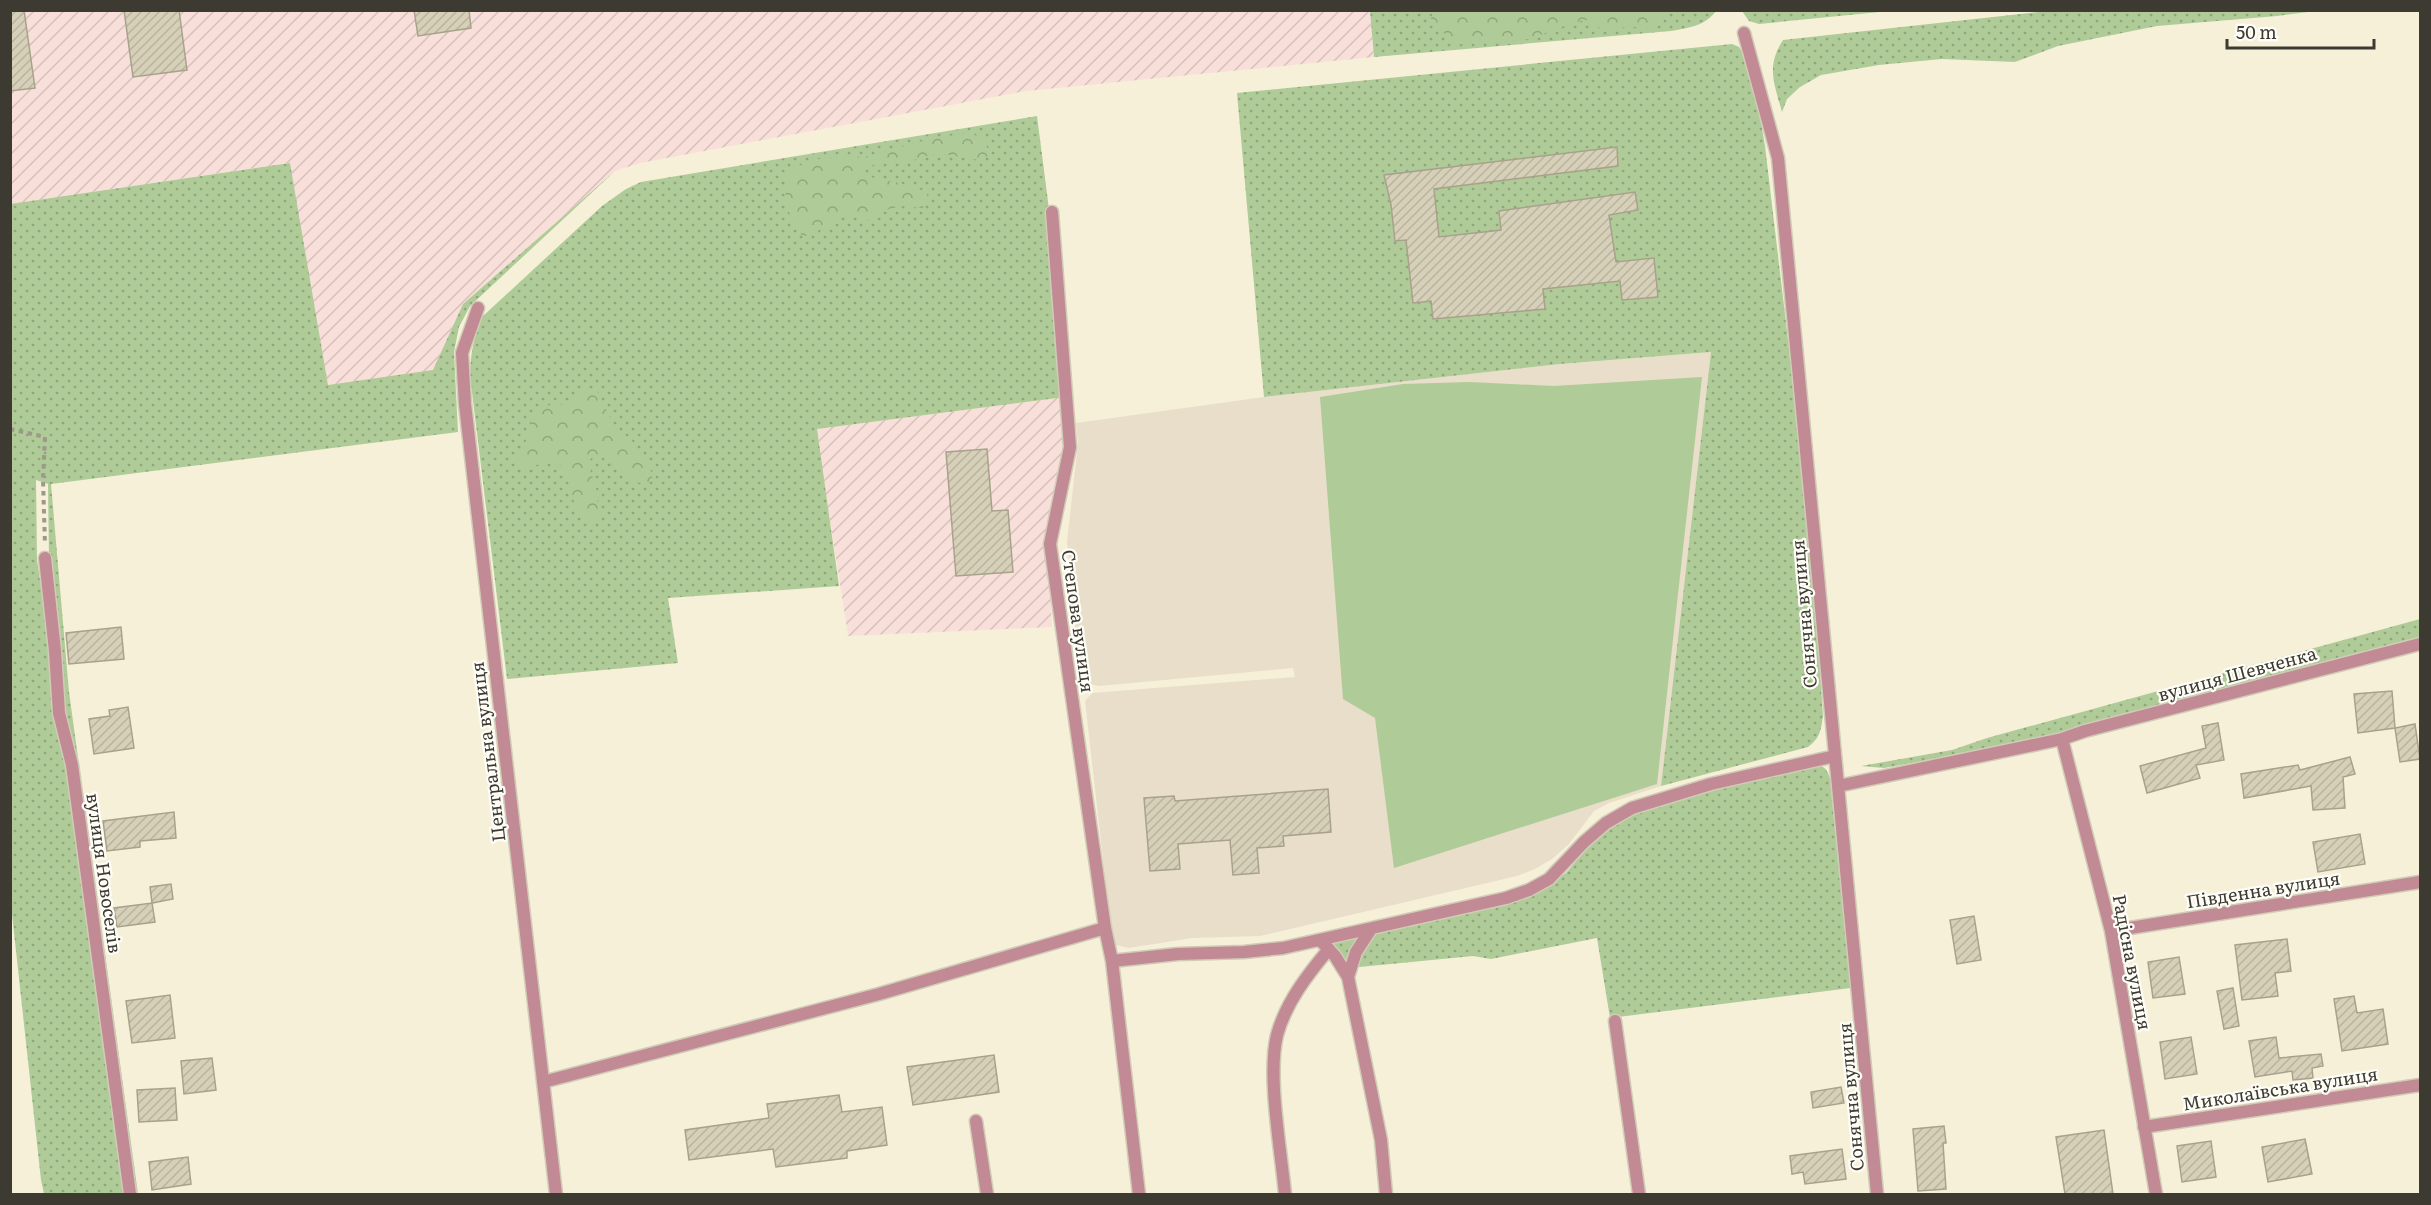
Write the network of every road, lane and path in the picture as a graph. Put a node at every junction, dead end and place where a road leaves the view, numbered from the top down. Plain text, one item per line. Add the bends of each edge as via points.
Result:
1 (1744, 33) dead end
2 (1052, 213) dead end
3 (477, 308) dead end
4 (10, 429) edge
5 (45, 558) joint
6 (2421, 644) edge
7 (2062, 739) junction
8 (1835, 756) junction
9 (1838, 786) junction
10 (2421, 882) edge
11 (1106, 928) junction
12 (1371, 929) junction
13 (2111, 931) junction
14 (1325, 944) junction
15 (1112, 961) junction
16 (1348, 977) junction
17 (1615, 1020) dead end
18 (543, 1082) junction
19 (2421, 1084) edge
20 (976, 1122) dead end
21 (2144, 1127) junction
22 (130, 1194) edge
23 (556, 1194) edge
24 (987, 1194) edge
25 (1139, 1194) edge
26 (1285, 1194) edge
27 (1386, 1194) edge
28 (1639, 1194) edge
29 (1877, 1194) edge
30 (2156, 1194) edge

1 - 8 street, Сонячна вулиця via 1778,158
2 - 11 street, Степова вулиця via 1070,447 1050,544
3 - 18 street, Центральна вулиця via 462,353 465,404
4 - 5 path via 45,437
5 - 22 street, вулиця Новоселів via 59,713 72,765
6 - 7 street, вулиця Шевченка
7 - 9 street, вулиця Шевченка
7 - 13 street, Радісна вулиця
8 - 9 street, Сонячна вулиця
8 - 12 street via 1711,784 1632,808 1606,823 1548,879 1529,890
9 - 29 street, Сонячна вулиця
10 - 13 street, Південна вулиця
11 - 15 street, Степова вулиця
11 - 18 street via 879,994
12 - 14 street
12 - 16 street via 1356,952
13 - 21 street, Радісна вулиця
14 - 15 street
14 - 16 street
14 - 26 street via 1287,1010 1273,1058
15 - 25 street, Степова вулиця
16 - 27 street via 1381,1140
17 - 28 street
18 - 23 street, Центральна вулиця
19 - 21 street, Миколаївська вулиця
20 - 24 street
21 - 30 street, Радісна вулиця

